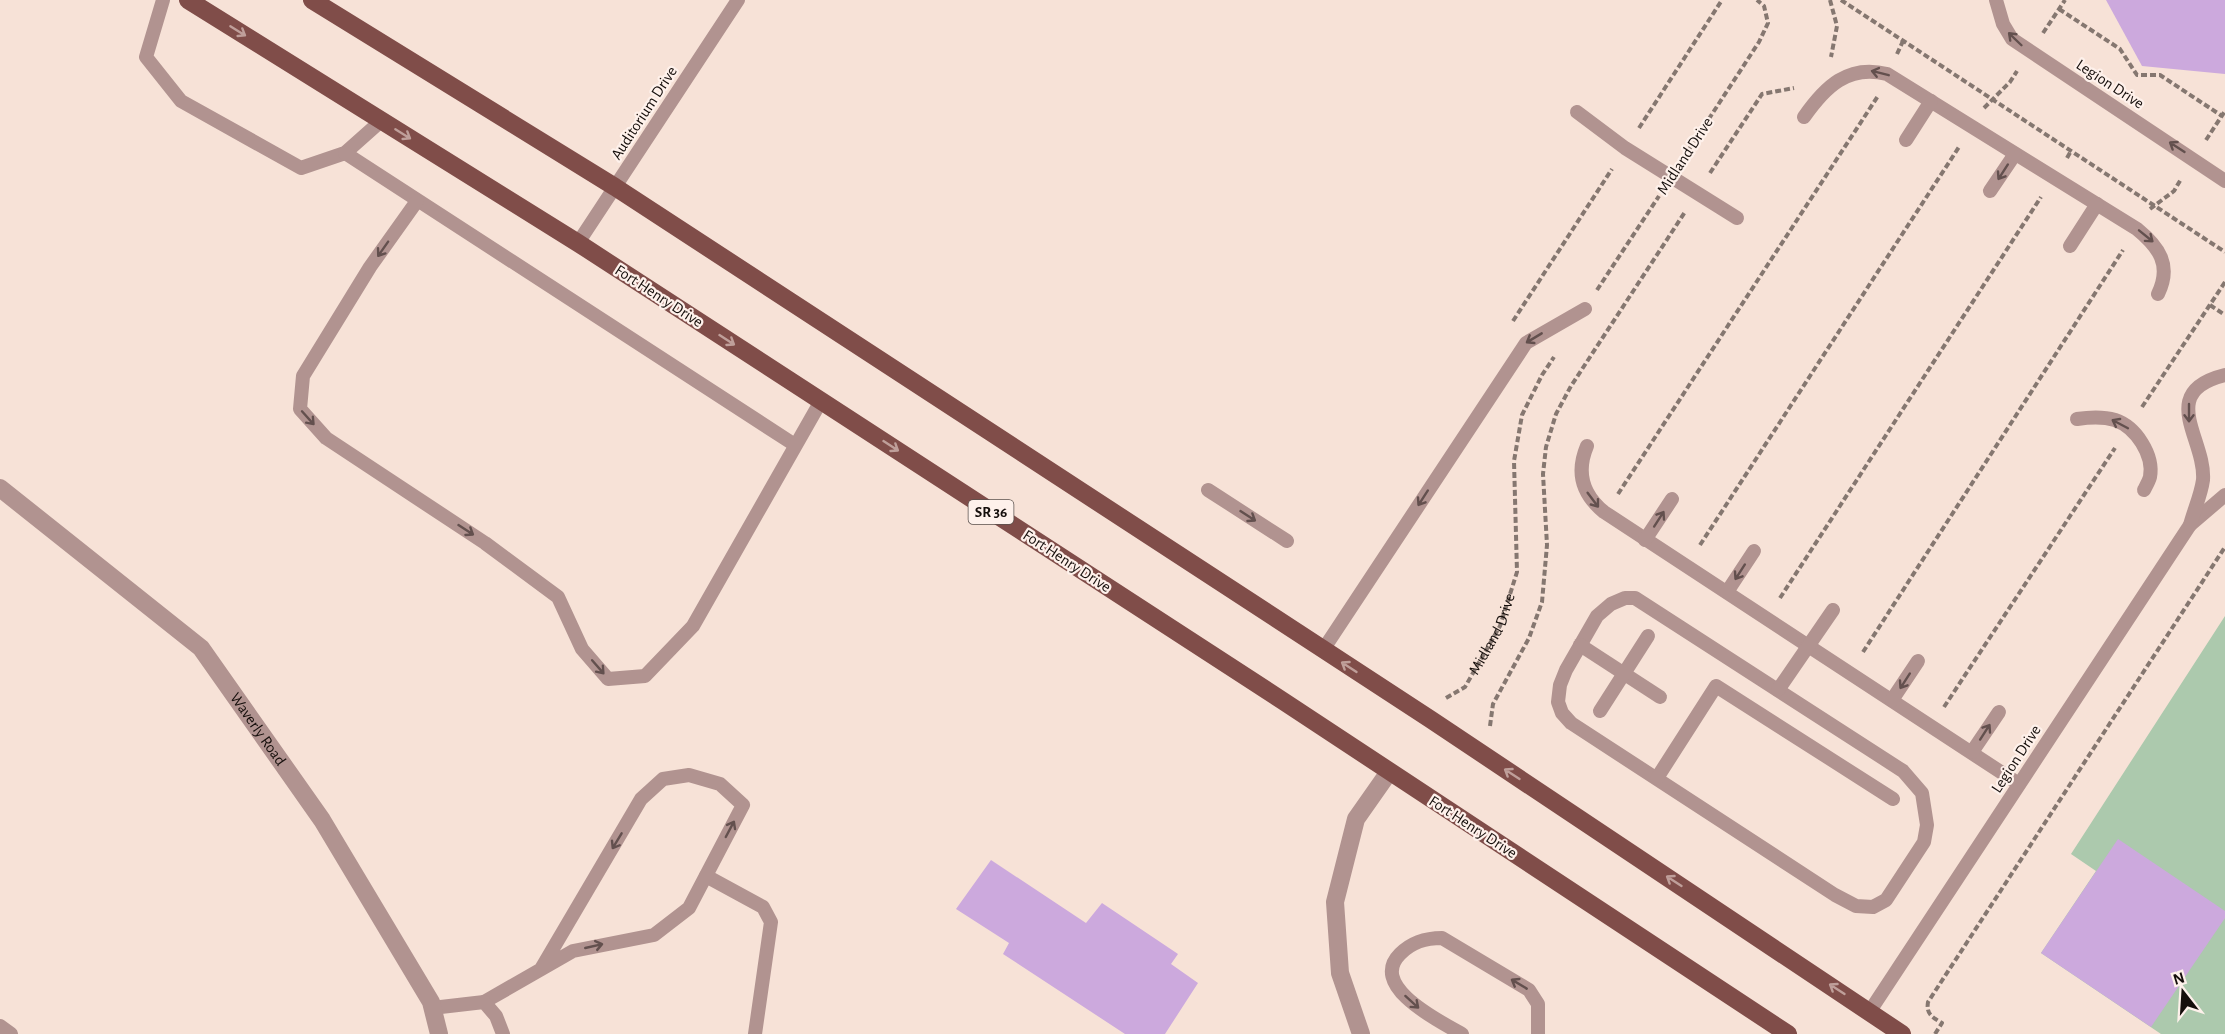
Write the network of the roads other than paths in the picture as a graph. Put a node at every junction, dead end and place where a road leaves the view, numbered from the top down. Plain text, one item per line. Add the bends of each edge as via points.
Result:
1 (163, 0) edge
2 (188, 0) edge
3 (312, 0) edge
4 (738, 0) edge
5 (1996, 0) edge
6 (1931, 101) junction
7 (1577, 112) dead end
8 (1804, 117) dead end
9 (381, 121) junction
10 (1906, 140) dead end
11 (345, 153) junction
12 (2015, 154) junction
13 (2225, 181) edge
14 (615, 188) junction
15 (1990, 191) dead end
16 (417, 201) junction
17 (2097, 204) junction
18 (1737, 218) dead end
19 (578, 243) junction
20 (2070, 246) dead end
21 (2158, 294) dead end
22 (1585, 309) road end
23 (2225, 375) edge
24 (820, 401) junction
25 (2077, 419) dead end
26 (795, 445) junction
27 (1587, 446) dead end
28 (0, 488) edge
29 (1208, 490) dead end
30 (2144, 490) dead end
31 (2225, 495) edge
32 (1672, 499) dead end
33 (2190, 525) junction
34 (1646, 540) junction
35 (1287, 541) dead end
36 (1754, 551) dead end
37 (1727, 592) junction
38 (1833, 610) dead end
39 (1648, 636) dead end
40 (1580, 645) junction
41 (1809, 646) junction
42 (1323, 650) junction
43 (1917, 661) dead end
44 (1624, 674) junction
45 (1778, 690) junction
46 (1660, 697) dead end
47 (1892, 700) junction
48 (1600, 711) dead end
49 (1999, 712) dead end
50 (1972, 752) junction
51 (1389, 772) junction
52 (1657, 778) junction
53 (2019, 784) junction
54 (1893, 799) dead end
55 (706, 876) junction
56 (541, 969) junction
57 (484, 1002) junction
58 (432, 1008) junction
59 (1870, 1011) junction
60 (0, 1026) edge
61 (11, 1034) edge
62 (439, 1034) edge
63 (503, 1034) edge
64 (755, 1034) edge
65 (1361, 1034) edge
66 (1462, 1034) edge
67 (1538, 1034) edge
68 (1788, 1034) edge
69 (1902, 1034) edge

1 - 11 lane via 146,57 181,101 302,168
2 -> 9 main road, Fort Henry Drive / SR 36
3 - 14 main road
4 - 14 lane, Auditorium Drive
13 -> 5 lane, Legion Drive via 2012,39 2002,24
6 -> 8 lane via 1887,74 1855,72 1841,79
6 - 10 lane
6 - 12 lane
7 - 18 lane via 1625,148
9 - 11 lane
9 -> 19 main road, Fort Henry Drive / SR 36
11 - 16 lane
12 -> 15 lane
12 - 17 lane
14 - 19 lane, Auditorium Drive
14 - 42 main road
16 - 26 lane
16 -> 26 lane via 370,267 303,376 300,409 326,438 485,543 558,597 582,650 608,679 645,676 693,626
17 - 20 lane
17 -> 21 lane via 2154,242 2162,257 2164,273
19 -> 24 main road, Fort Henry Drive / SR 36
22 -> 42 lane via 1526,343
23 -> 33 lane, Legion Drive via 2196,390 2189,403 2187,419 2203,479
24 - 26 lane
24 -> 51 main road, Fort Henry Drive / SR 36
30 -> 25 lane via 2150,478 2150,462 2142,443 2128,428 2098,416
27 -> 34 lane via 1581,469 1591,502
28 - 58 street, Waverly Road via 201,648 322,820
29 -> 35 lane
31 - 33 lane, Legion Drive
34 -> 32 lane
33 - 53 lane, Legion Drive
34 - 37 lane
36 -> 37 lane
37 - 41 lane
38 - 41 lane
39 - 44 lane
40 - 44 lane
40 - 45 lane via 1597,616 1611,604 1635,598
40 - 52 lane via 1560,686 1558,702 1562,713 1571,723
41 - 45 lane
41 - 47 lane
59 -> 42 main road
43 -> 47 lane
44 - 46 lane
44 - 48 lane
45 - 52 lane via 1903,771 1922,793 1927,825 1924,842 1886,900 1873,907 1856,906 1835,895
47 - 50 lane
50 -> 49 lane
50 - 53 lane
51 - 65 street via 1356,819 1335,902 1340,973
51 - 68 main road, Fort Henry Drive / SR 36
52 - 54 lane via 1716,687
53 - 59 lane, Legion Drive
56 -> 55 lane via 573,951 654,935 689,908
55 -> 56 lane via 743,805 720,784 689,776 663,778 641,799
55 - 64 lane via 763,907 771,922
56 - 57 lane
57 - 58 lane
57 - 63 lane via 496,1016
58 - 62 street, Waverly Road
59 - 69 main road
60 - 61 lane
67 -> 66 lane via 1538,1004 1529,990 1442,938 1409,944 1394,960 1391,974 1396,987 1423,1012

